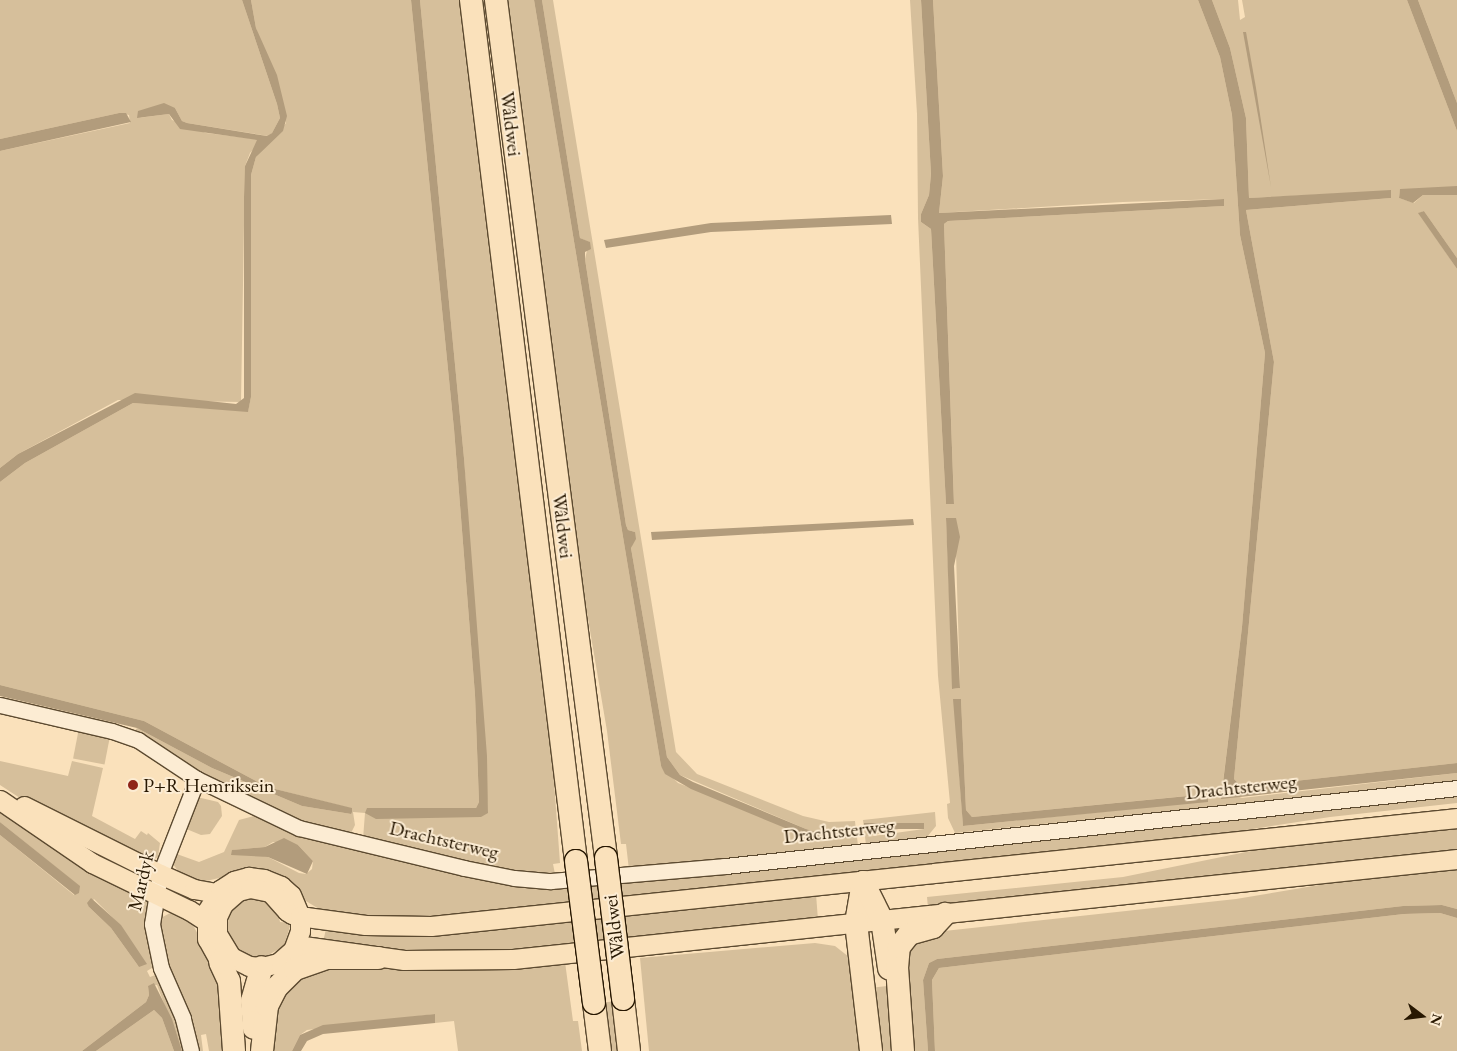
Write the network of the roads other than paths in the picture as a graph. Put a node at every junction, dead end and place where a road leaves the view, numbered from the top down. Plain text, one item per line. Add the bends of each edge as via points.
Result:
1 (471, 0) edge
2 (496, 0) edge
3 (0, 705) edge
4 (197, 779) junction
5 (1457, 788) edge
6 (0, 790) edge
7 (0, 800) edge
8 (1457, 818) edge
9 (1457, 859) edge
10 (160, 874) junction
11 (863, 882) junction
12 (217, 893) junction
13 (155, 895) junction
14 (945, 914) junction
15 (300, 916) junction
16 (882, 920) junction
17 (210, 923) junction
18 (856, 923) junction
19 (296, 945) junction
20 (378, 958) junction
21 (226, 960) junction
22 (262, 967) junction
23 (594, 1003) junction
24 (902, 1043) edge
25 (191, 1051) edge
26 (234, 1051) edge
27 (260, 1051) edge
28 (590, 1051) edge
29 (600, 1051) edge
30 (629, 1051) edge
31 (871, 1051) edge

1 - 23 highway, Wâldwei, bridge
2 - 30 highway, Wâldwei, bridge
3 - 4 street via 138,740
4 - 5 street, Drachtsterweg via 299,828 514,878 551,881 725,866
4 - 10 street, Mardyk
6 - 10 main road via 44,816
7 - 13 main road via 75,853
8 - 11 main road
9 - 14 main road
10 - 12 main road via 194,889
10 - 13 street, Mardyk
11 - 15 main road via 431,926 365,925
11 - 16 highway
11 - 18 highway
12 - 15 main road via 241,879 264,879 286,891
12 - 17 main road
13 - 17 main road
13 - 25 street, Mardyk via 154,945 183,1018
14 - 16 main road
14 - 24 highway via 933,927 909,934 899,947 897,968
15 - 17 main road via 287,912 270,892 250,888 227,899
15 - 19 main road
16 - 18 main road
16 - 24 highway via 894,1015
17 - 21 main road
18 - 20 main road via 513,960 453,962
18 - 31 highway
19 - 20 main road
19 - 22 main road via 278,963
20 - 27 highway via 335,957 313,960 295,969 276,988 267,1006
21 - 22 main road
21 - 26 highway via 239,982 232,1003
22 - 27 highway via 252,1000
23 - 28 highway
23 - 29 highway, Wâldwei

